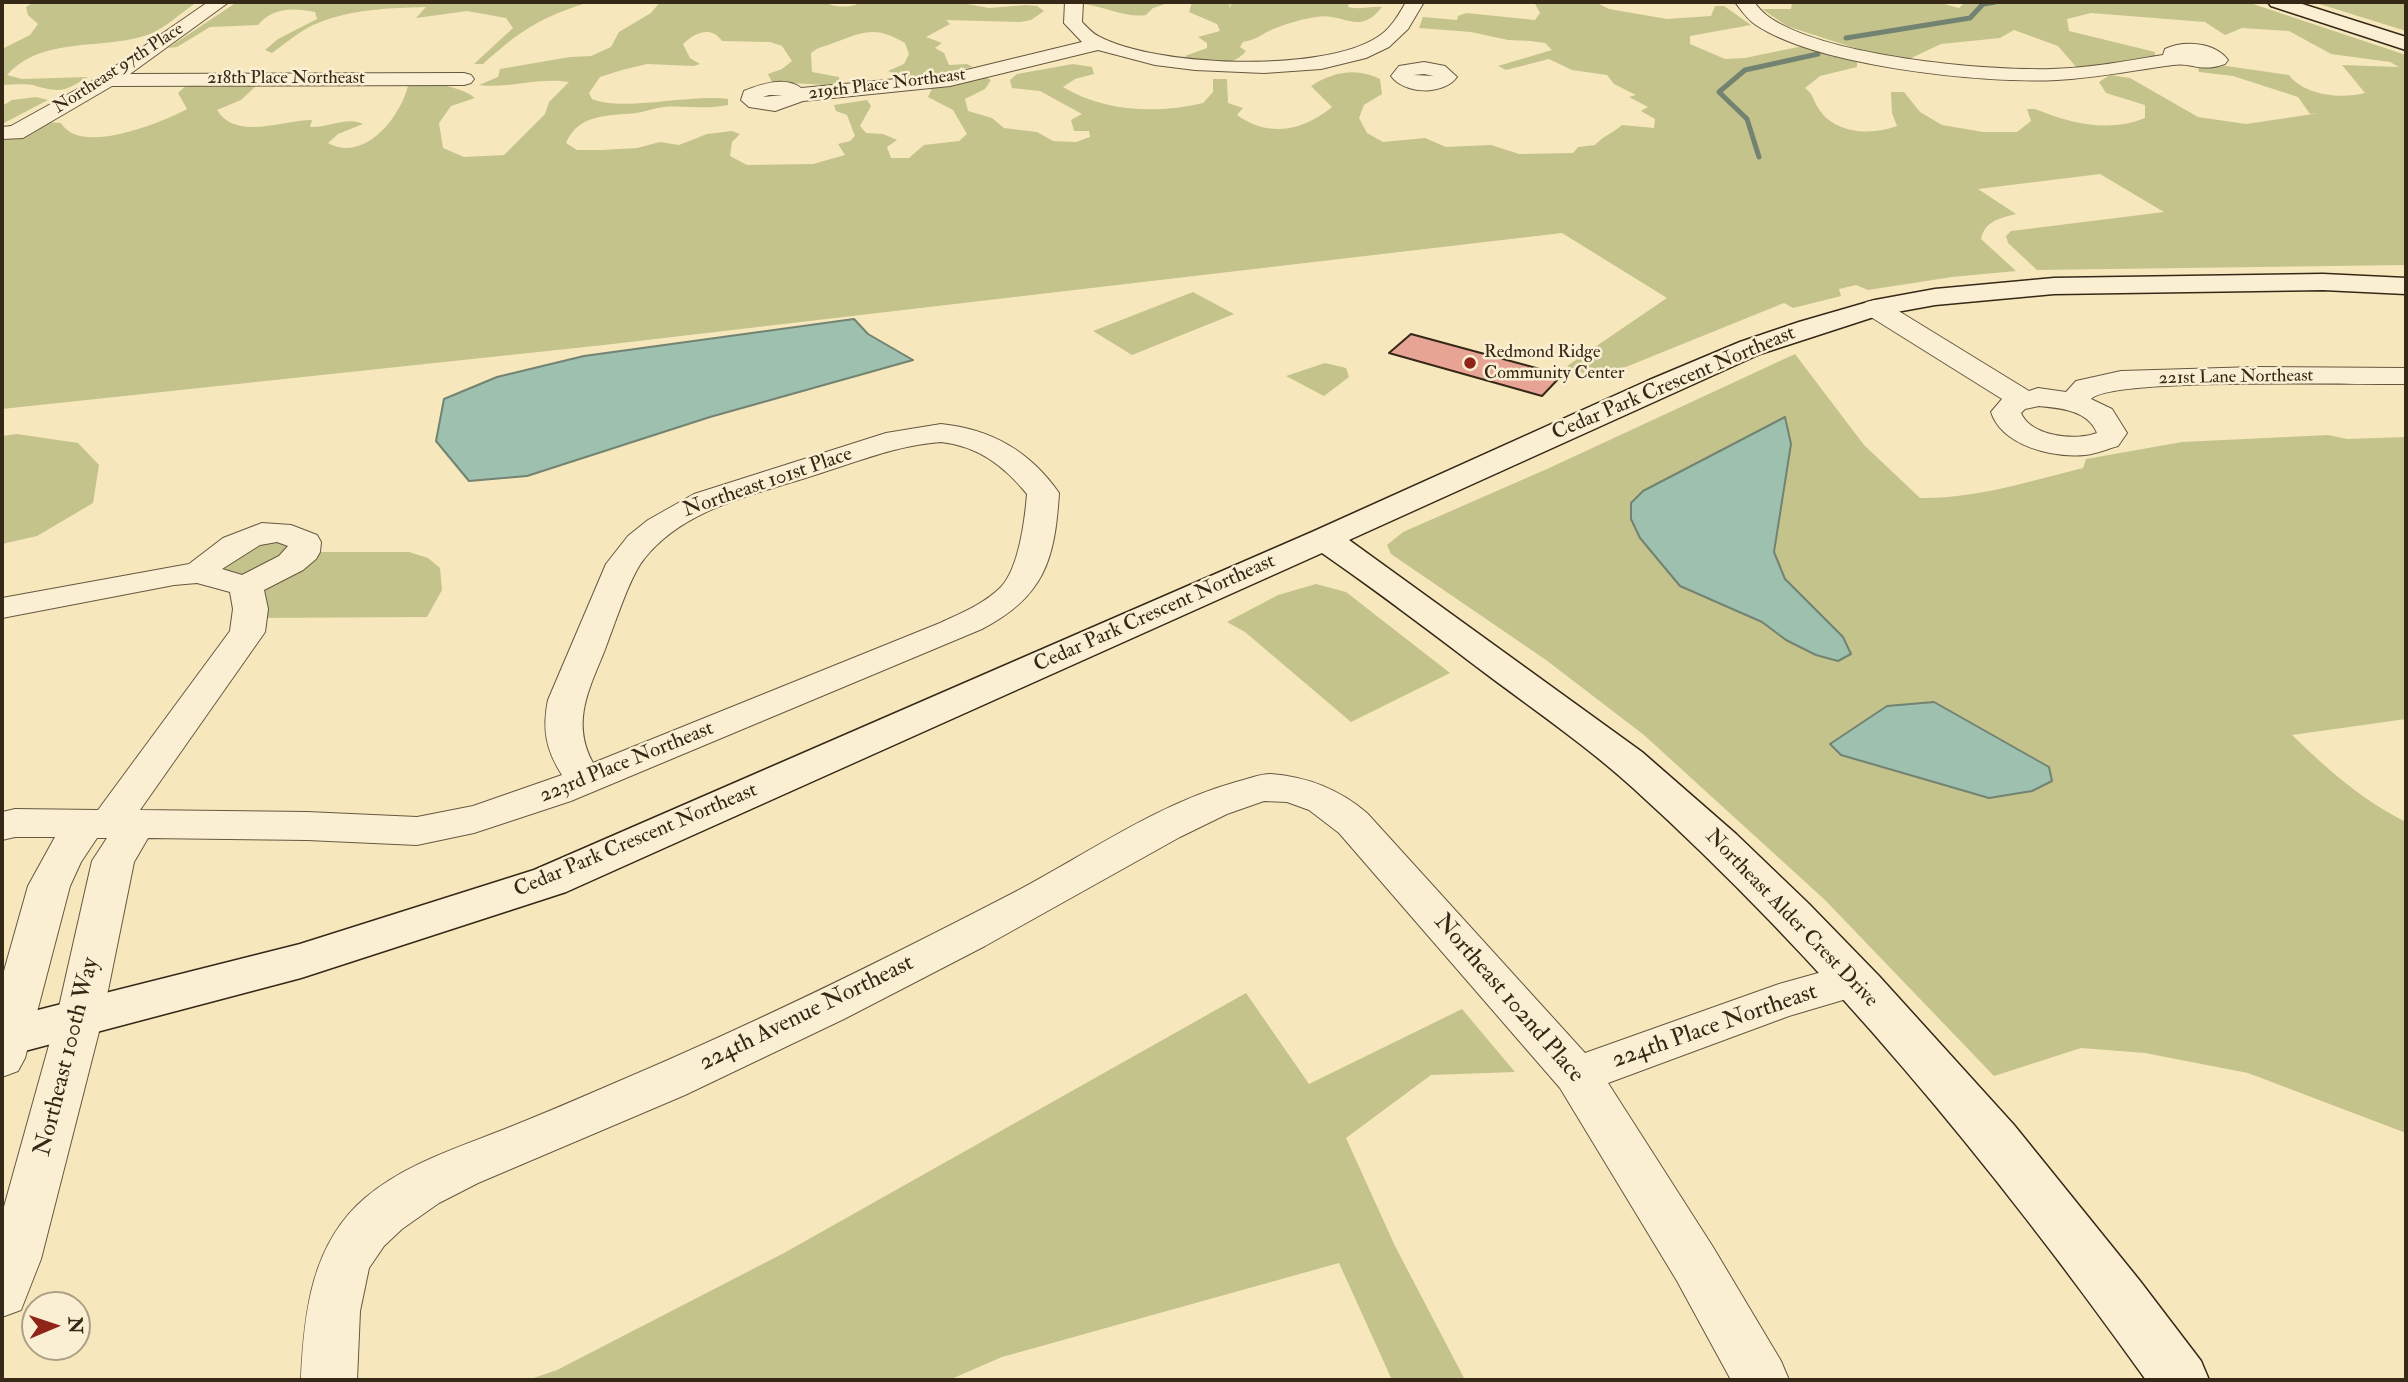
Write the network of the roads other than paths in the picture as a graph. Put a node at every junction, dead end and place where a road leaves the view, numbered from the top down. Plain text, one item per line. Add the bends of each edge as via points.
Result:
1 (220, 2) edge
2 (1074, 2) edge
3 (1415, 2) edge
4 (1744, 2) edge
5 (2278, 2) edge
6 (1099, 44) junction
7 (2406, 44) edge
8 (1359, 53) junction
9 (2179, 58) dead end
10 (1406, 70) dead end
11 (464, 79) dead end
12 (108, 80) junction
13 (797, 95) dead end
14 (8, 133) edge
15 (2406, 276) edge
16 (2323, 282) junction
17 (2406, 286) edge
18 (1875, 308) junction
19 (2406, 376) edge
20 (2022, 399) junction
21 (2073, 402) junction
22 (956, 433) joint
23 (1324, 539) junction
24 (198, 573) junction
25 (245, 586) junction
26 (2, 608) edge
27 (586, 780) junction
28 (1266, 786) joint
29 (111, 823) junction
30 (2, 826) edge
31 (1854, 981) junction
32 (79, 1020) junction
33 (4, 1044) edge
34 (1577, 1075) junction
35 (2, 1293) edge
36 (329, 1380) edge
37 (1761, 1380) edge
38 (2180, 1380) edge

1 - 12 street, Northeast 97th Place
2 - 6 street via 1072,20
3 - 8 street via 1395,33
4 - 9 street via 1756,17 1789,34 1855,54 1930,68 2037,75 2101,71
5 - 7 street
6 - 8 street via 1163,62 1223,67 1284,66
6 - 13 street, 219th Place Northeast via 950,80
8 - 10 street
11 - 12 street, 218th Place Northeast
12 - 14 street, Northeast 97th Place
15 - 16 street, Cedar Park Crescent Northeast
16 - 17 street, Cedar Park Crescent Northeast
16 - 18 street, Cedar Park Crescent Northeast via 2054,286 1964,293
18 - 20 street
18 - 23 street, Cedar Park Crescent Northeast via 1750,348
19 - 21 street, 221st Lane Northeast via 2121,380 2087,387
20 - 21 street
20 - 21 street via 2012,402 2004,415 2032,438 2074,447 2107,440 2112,433 2102,416
22 - 27 street, Northeast 101st Place via 897,439 705,501 665,521 635,545 623,564 562,717 569,758
22 - 27 street, 223rd Place Northeast via 985,442 1030,476 1043,493 1031,556 1013,594 964,624 870,665
23 - 31 street, Northeast Alder Crest Drive via 1400,590 1644,775 1749,873
23 - 32 street, Cedar Park Crescent Northeast via 550,881 301,961
24 - 25 street
24 - 25 street via 216,555 247,537 282,533 305,542 304,552 291,563
24 - 26 street
25 - 29 street, Northeast 100th Way via 252,618 247,632
27 - 29 street, 223rd Place Northeast via 488,817 417,831
28 - 34 street, Northeast 102nd Place via 1312,794 1353,823
28 - 36 street, 224th Avenue Northeast via 1174,825 796,1022 421,1186 382,1214 353,1245 337,1281
29 - 30 street, 223rd Place Northeast
29 - 32 street, Northeast 100th Way via 113,861
29 - 33 street, Northeast 100th Way via 62,858 48,886
31 - 34 street, 224th Place Northeast via 1779,1001
31 - 38 street, Northeast Alder Crest Drive via 1969,1109 2088,1253
32 - 33 street, Cedar Park Crescent Northeast
32 - 35 street, Northeast 100th Way
34 - 37 street, Northeast 102nd Place

